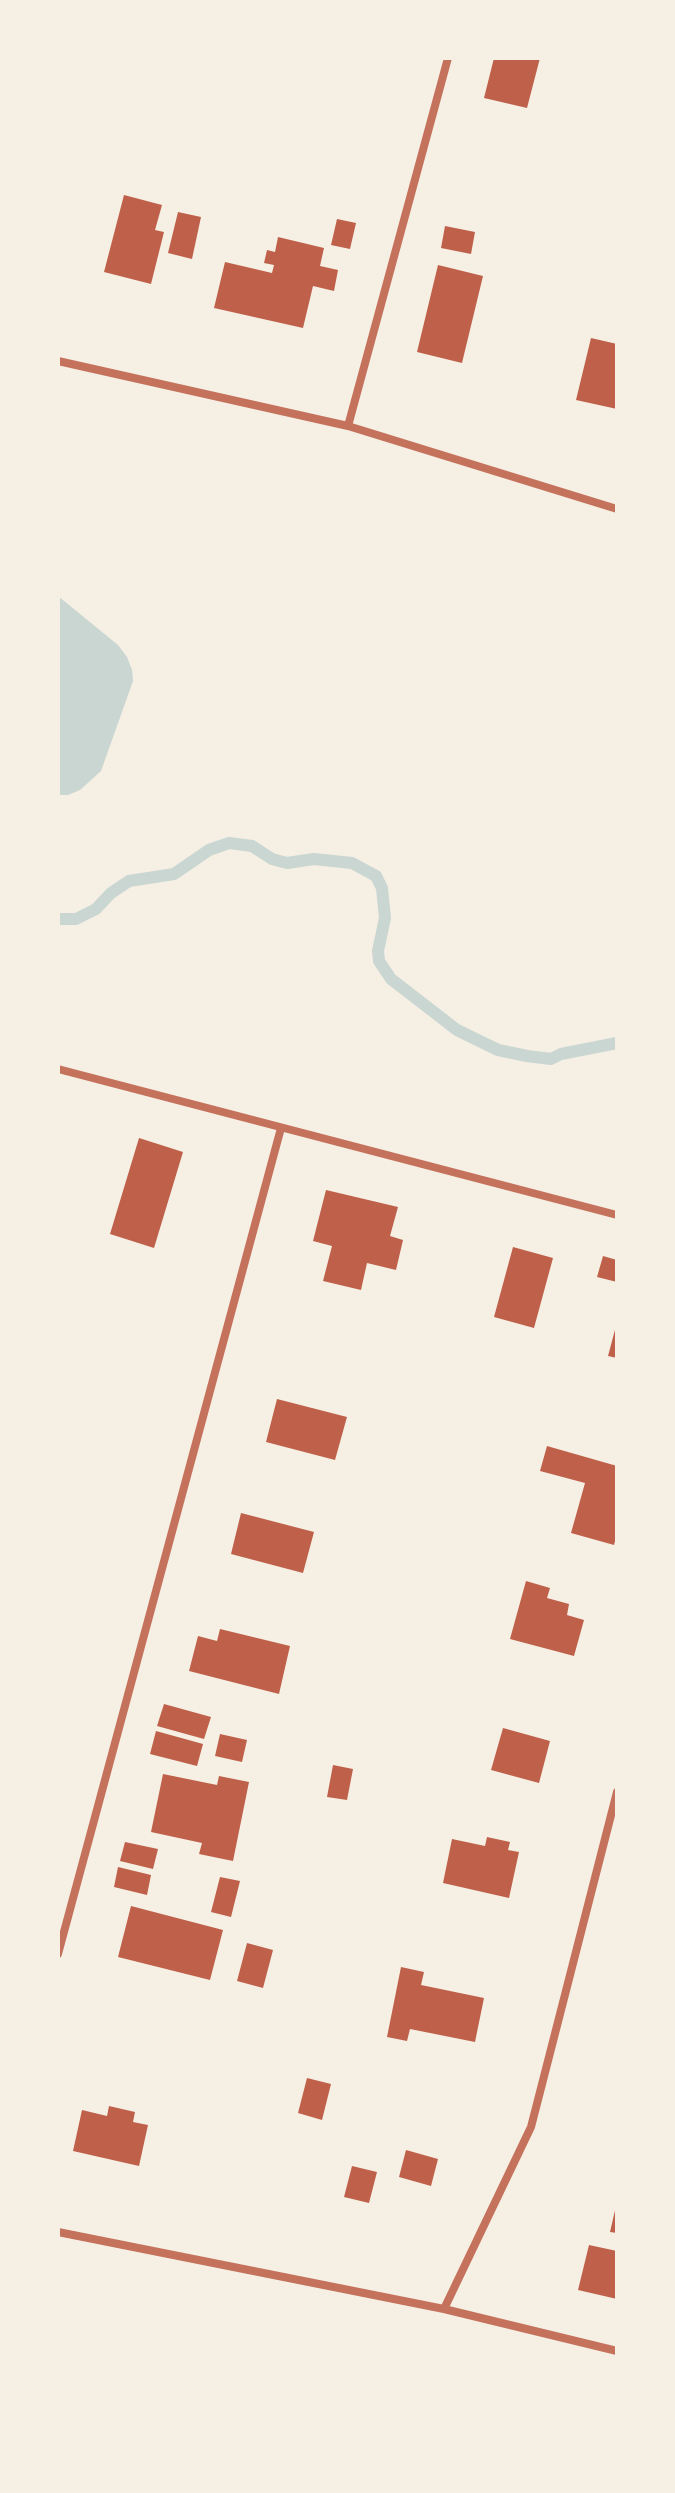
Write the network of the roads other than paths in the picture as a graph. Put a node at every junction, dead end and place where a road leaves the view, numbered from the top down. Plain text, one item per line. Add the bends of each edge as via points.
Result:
1 (448, 58) edge
2 (58, 361) edge
3 (348, 426) junction
4 (617, 509) edge
5 (58, 1069) edge
6 (281, 1128) junction
7 (617, 1215) edge
8 (617, 1792) edge
9 (58, 1954) edge
10 (58, 2232) edge
11 (444, 2309) junction
12 (617, 2351) edge

1 - 3 street
2 - 3 street
3 - 4 street
5 - 6 street
6 - 7 street
6 - 9 street
8 - 11 street via 531,2127
10 - 11 street
11 - 12 street

